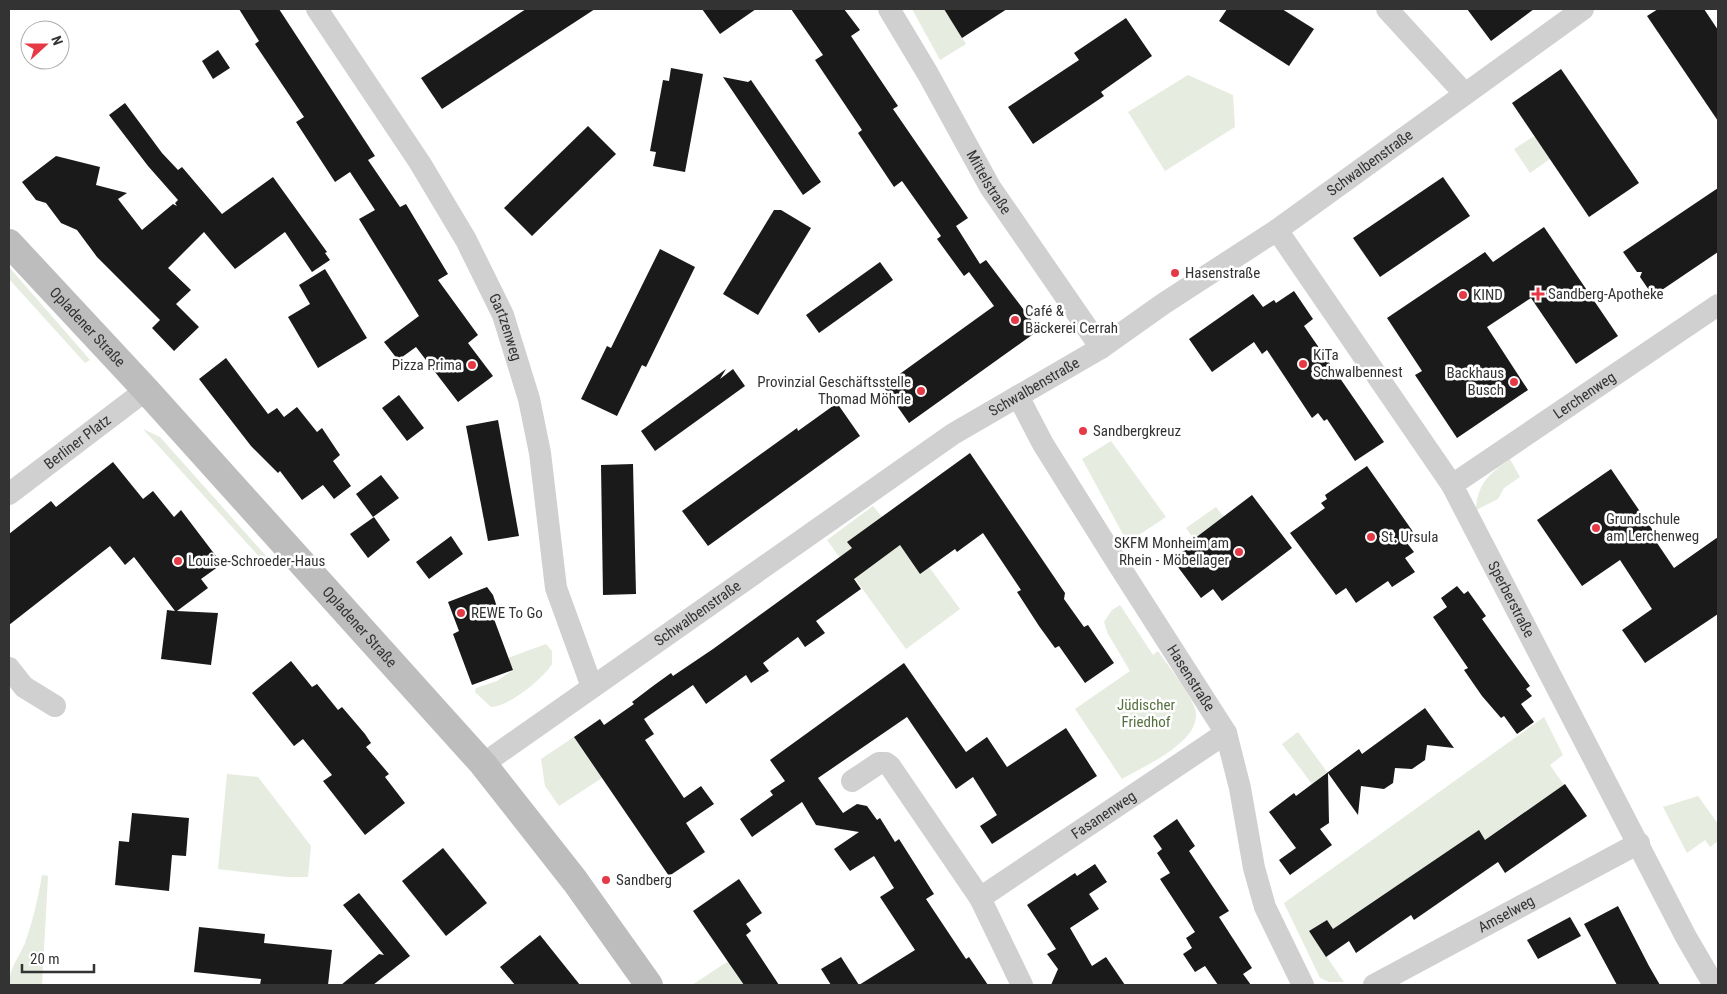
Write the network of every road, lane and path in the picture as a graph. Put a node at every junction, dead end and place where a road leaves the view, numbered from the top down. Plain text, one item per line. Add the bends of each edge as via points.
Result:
1 (317, 9) edge
2 (889, 9) edge
3 (1387, 9) edge
4 (1583, 9) edge
5 (1464, 94) junction
6 (1278, 230) junction
7 (9, 243) edge
8 (1718, 305) edge
9 (1101, 348) junction
10 (146, 390) junction
11 (1018, 396) junction
12 (1452, 486) junction
13 (9, 494) edge
14 (9, 668) edge
15 (592, 688) junction
16 (55, 706) dead end
17 (1226, 733) junction
18 (483, 764) junction
19 (852, 781) dead end
20 (1639, 843) junction
21 (980, 898) junction
22 (649, 985) edge
23 (1022, 985) edge
24 (1303, 985) edge
25 (1374, 985) edge
26 (1714, 985) edge

1 - 15 street, Gartzenweg via 420,163 466,240 503,315 529,399 540,452 556,588
2 - 9 street, Mittelstraße via 990,187
3 - 5 street
4 - 5 street, Schwalbenstraße
5 - 6 street, Schwalbenstraße
6 - 9 street, Schwalbenstraße
6 - 12 street, Sperberstraße
7 - 10 street, Opladener Straße
8 - 12 street, Lerchenweg
9 - 11 street, Schwalbenstraße
10 - 13 street, Berliner Platz
10 - 18 street, Opladener Straße
11 - 15 street, Schwalbenstraße via 952,434
11 - 17 street, Hasenstraße via 1118,564
12 - 20 street, Sperberstraße
14 - 16 street via 24,687
15 - 18 street, Schwalbenstraße
17 - 21 street, Fasanenweg
17 - 24 street, Hasenstraße via 1265,907
18 - 22 street, Opladener Straße via 575,881
19 - 21 street via 879,763 886,762
20 - 25 street, Amselweg
20 - 26 street, Sperberstraße
21 - 23 street

